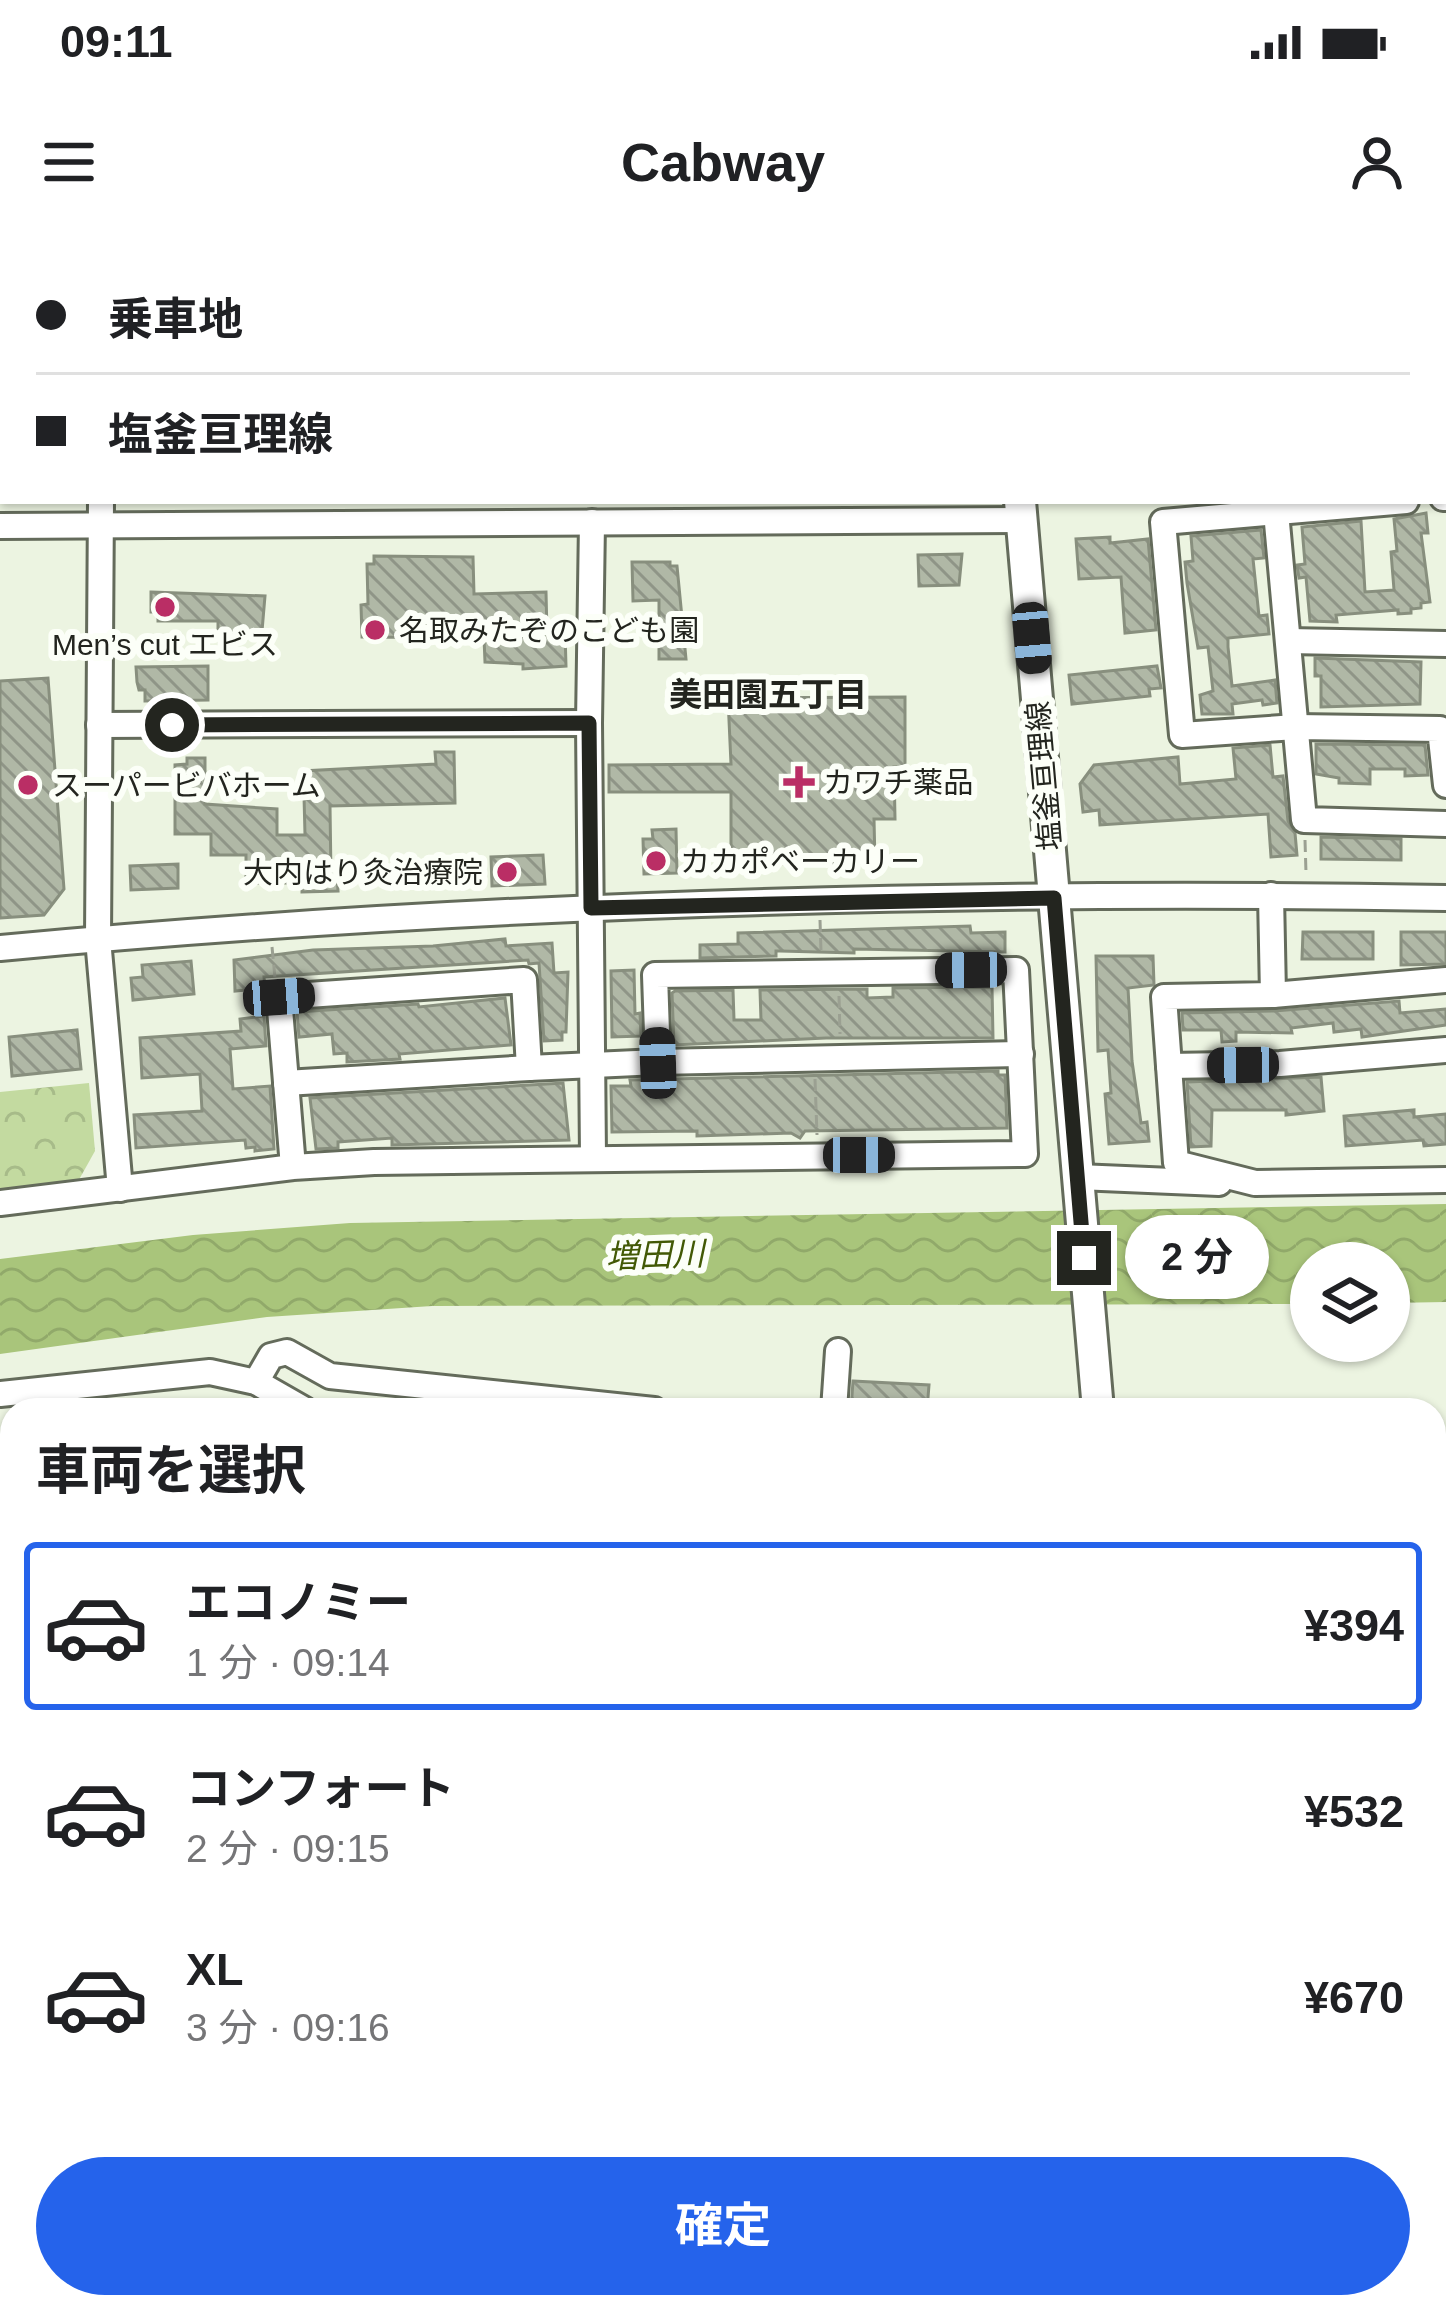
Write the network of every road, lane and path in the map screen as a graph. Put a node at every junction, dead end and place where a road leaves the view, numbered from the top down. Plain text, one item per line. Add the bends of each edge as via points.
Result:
1 (1324, 505) edge
2 (1021, 510) edge
3 (266, 512) edge
4 (1276, 512) junction
5 (101, 513) edge
6 (592, 522) junction
7 (0, 526) edge
8 (1288, 641) junction
9 (1446, 644) edge
10 (589, 723) junction
11 (99, 725) junction
12 (1296, 727) junction
13 (1446, 784) edge
14 (1304, 820) junction
15 (1446, 824) edge
16 (1306, 878) dead end
17 (1270, 895) junction
18 (1054, 898) junction
19 (1446, 898) edge
20 (591, 908) junction
21 (820, 920) dead end
22 (98, 939) junction
23 (272, 947) dead end
24 (0, 948) edge
25 (829, 972) junction
26 (1446, 980) edge
27 (1273, 995) junction
28 (279, 997) junction
29 (1446, 1050) edge
30 (1021, 1054) junction
31 (815, 1060) junction
32 (841, 1060) junction
33 (658, 1063) junction
34 (593, 1064) junction
35 (1168, 1066) junction
36 (529, 1068) junction
37 (286, 1083) junction
38 (817, 1155) junction
39 (593, 1157) junction
40 (293, 1168) junction
41 (1446, 1180) edge
42 (1078, 1181) junction
43 (1255, 1183) junction
44 (120, 1189) junction
45 (0, 1203) edge
46 (838, 1351) dead end
47 (256, 1382) junction
48 (0, 1394) edge
49 (284, 1398) edge
50 (540, 1398) edge
51 (834, 1398) edge
52 (1097, 1398) edge

1 - 4 street
2 - 6 street
2 - 18 main road, 塩釜亘理線
3 - 5 street
3 - 6 street
4 - 8 street
4 - 12 street via 1163,522 1182,735
5 - 7 street
5 - 11 street
6 - 10 street
8 - 9 street
8 - 12 street
10 - 11 street
10 - 20 street
11 - 22 street
12 - 13 street via 1440,729
12 - 14 street
14 - 15 street
14 - 16 path
17 - 18 street
17 - 19 street
17 - 27 street
18 - 20 street
18 - 42 main road, 塩釜亘理線
20 - 22 street
20 - 34 street
21 - 25 path
22 - 24 street
22 - 44 street
23 - 28 path
25 - 30 street via 1016,970
25 - 32 path
25 - 33 street via 655,976
26 - 27 street
27 - 35 street via 1164,997
28 - 36 street via 524,980
28 - 37 street
29 - 35 street
30 - 32 street
30 - 38 street via 1025,1154
31 - 32 street
31 - 33 street
31 - 38 path
33 - 34 street
34 - 36 street
34 - 39 street
35 - 43 street via 1176,1163
36 - 37 street
37 - 40 street
38 - 39 street
39 - 40 street
40 - 44 street
41 - 43 street
42 - 43 street
42 - 52 main road, 塩釜亘理線
44 - 45 street
46 - 51 street
47 - 48 street via 175,1373
47 - 49 street
47 - 50 street via 271,1356 287,1352 330,1376

